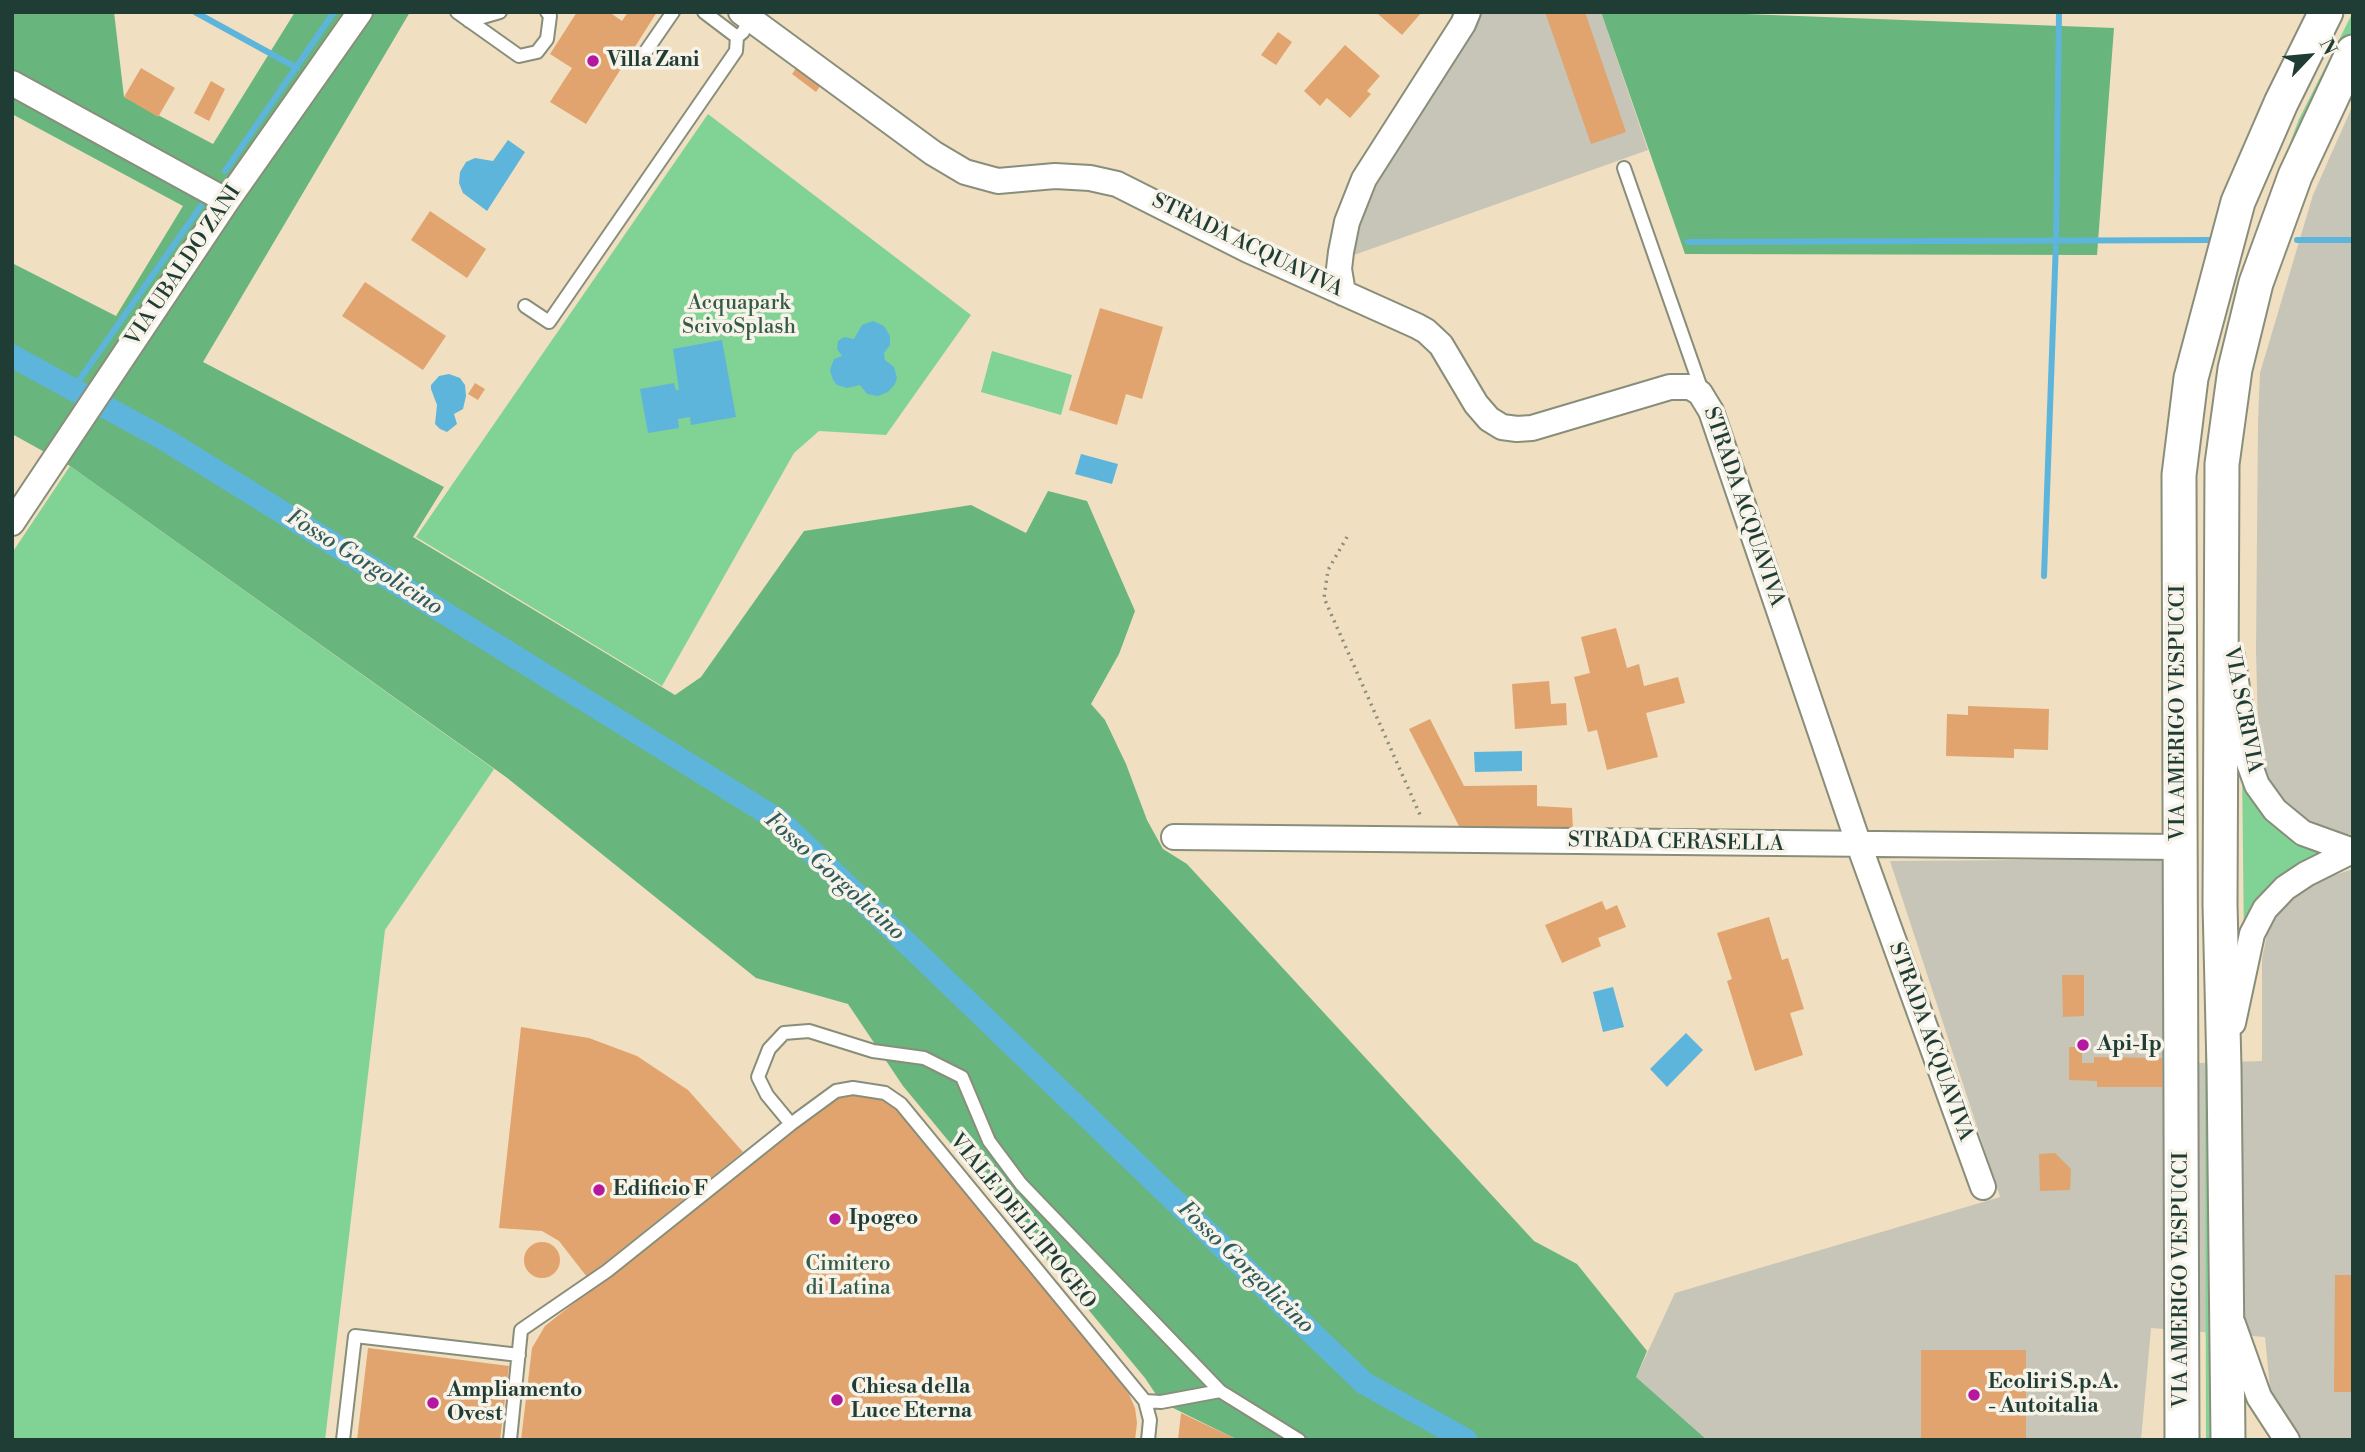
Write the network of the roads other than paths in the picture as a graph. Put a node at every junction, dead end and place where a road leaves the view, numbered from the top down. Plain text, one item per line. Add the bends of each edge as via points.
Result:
1 (360, 12) edge
2 (457, 12) edge
3 (500, 12) edge
4 (547, 12) edge
5 (673, 12) edge
6 (704, 12) edge
7 (1468, 12) edge
8 (2326, 12) edge
9 (469, 21) junction
10 (743, 23) edge
11 (2353, 51) edge
12 (642, 57) dead end
13 (12, 83) edge
14 (1624, 168) dead end
15 (226, 201) junction
16 (1343, 293) junction
17 (525, 306) dead end
18 (1704, 398) junction
19 (12, 523) edge
20 (2220, 600) junction
21 (1174, 837) dead end
22 (1859, 845) junction
23 (2179, 847) junction
24 (2352, 851) edge
25 (2224, 1068) junction
26 (791, 1124) junction
27 (1983, 1187) dead end
28 (2225, 1301) junction
29 (519, 1354) junction
30 (1220, 1391) junction
31 (1145, 1401) junction
32 (2229, 1432) edge
33 (343, 1440) edge
34 (510, 1440) edge
35 (1148, 1440) edge
36 (1299, 1440) edge
37 (2182, 1440) edge
38 (2287, 1440) edge

1 - 15 street, VIA UBALDO ZANI
2 - 9 lane
3 - 9 lane
4 - 9 lane via 547,39 537,52 519,56
5 - 12 lane
6 - 10 lane
7 - 16 street via 1364,179 1343,242 1339,269
8 - 23 street, VIA AMERIGO VESPUCCI via 2238,202 2191,378 2179,475
10 - 16 street, STRADA ACQUAVIVA via 965,172 998,181 1055,176 1117,184
10 - 17 lane via 737,51 549,322
11 - 20 street, VIA AMERIGO VESPUCCI via 2295,176 2256,282 2235,369 2222,464
13 - 15 street
14 - 18 lane
15 - 19 street, VIA UBALDO ZANI
16 - 18 street, STRADA ACQUAVIVA via 1398,316 1434,338 1483,412 1502,427 1532,428 1670,387 1690,387
18 - 22 street, STRADA ACQUAVIVA
20 - 24 street, VIA SCRIVIA via 2249,763 2257,785 2274,810 2303,833
20 - 25 street, VIA AMERIGO VESPUCCI
21 - 22 street, STRADA CERASELLA
22 - 23 street, STRADA CERASELLA
22 - 27 street, STRADA ACQUAVIVA
23 - 37 street, VIA AMERIGO VESPUCCI
24 - 25 street, VIA SCRIVIA via 2285,888 2265,909 2252,934
25 - 28 street, VIA AMERIGO VESPUCCI
26 - 29 lane, VIALE DELL'IPOGEO via 601,1276 521,1330
26 - 30 lane via 767,1096 758,1077 769,1049 784,1033 809,1031 873,1051 924,1058 962,1077 989,1141 1021,1184
26 - 31 lane, VIALE DELL'IPOGEO via 836,1091 853,1088 885,1093 901,1104
28 - 32 street, VIA AMERIGO VESPUCCI
28 - 38 street via 2259,1397
29 - 33 lane via 355,1336
29 - 34 lane
30 - 31 lane
30 - 36 lane
31 - 35 lane via 1150,1420

